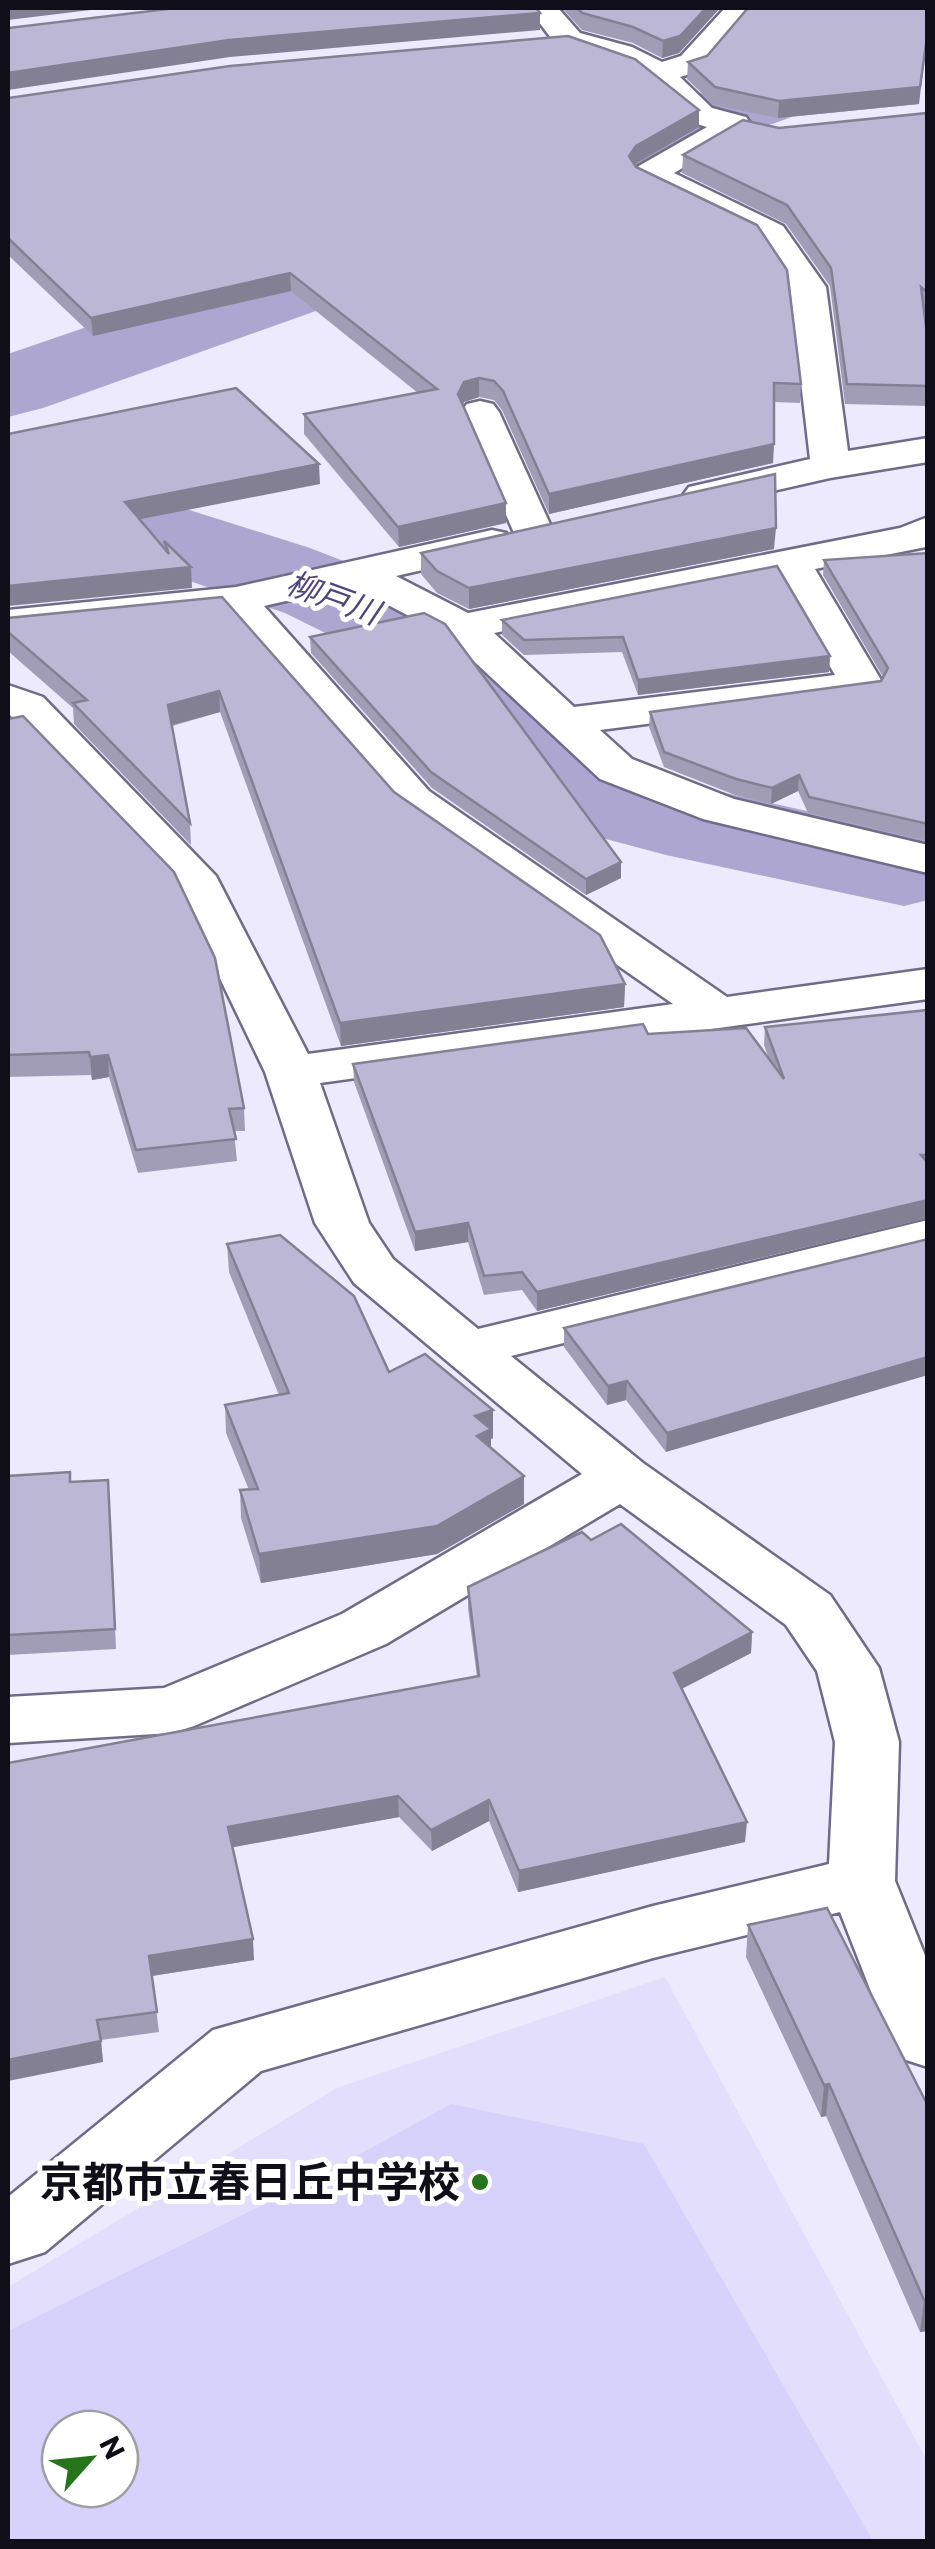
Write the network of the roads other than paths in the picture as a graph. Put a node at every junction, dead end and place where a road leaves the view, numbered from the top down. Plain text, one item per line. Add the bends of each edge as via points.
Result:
1 (544, 8) edge
2 (742, 8) edge
3 (570, 40) junction
4 (532, 43) edge
5 (659, 73) junction
6 (480, 412) dead end
7 (928, 450) edge
8 (830, 466) junction
9 (664, 504) edge
10 (928, 529) edge
11 (790, 562) junction
12 (357, 572) junction
13 (236, 600) junction
14 (8, 623) edge
15 (462, 628) junction
16 (8, 698) edge
17 (564, 721) junction
18 (928, 859) edge
19 (928, 984) edge
20 (718, 1013) junction
21 (291, 1072) junction
22 (928, 1236) edge
23 (468, 1349) junction
24 (622, 1477) junction
25 (8, 1720) edge
26 (862, 1881) junction
27 (928, 2040) edge
28 (8, 2234) edge

1 - 3 street
2 - 5 street via 692,63
3 - 4 street
3 - 5 street
5 - 8 street via 701,115 749,126 649,174 772,233 808,286
6 - 12 street via 552,528
7 - 8 street
8 - 9 street
10 - 11 street via 912,538
11 - 15 street
11 - 17 street via 862,686
12 - 13 street
12 - 15 street
13 - 14 street
13 - 20 street via 414,802
15 - 17 street
16 - 21 street via 28,706 199,886
17 - 18 street via 616,769 702,802
19 - 20 street
20 - 21 street
21 - 23 street via 342,1223 374,1271
22 - 23 street
23 - 24 street
24 - 25 street via 364,1628 172,1710
24 - 26 street via 808,1610 848,1668 866,1742
26 - 27 street via 918,2029
26 - 28 street via 653,1932 238,2050

